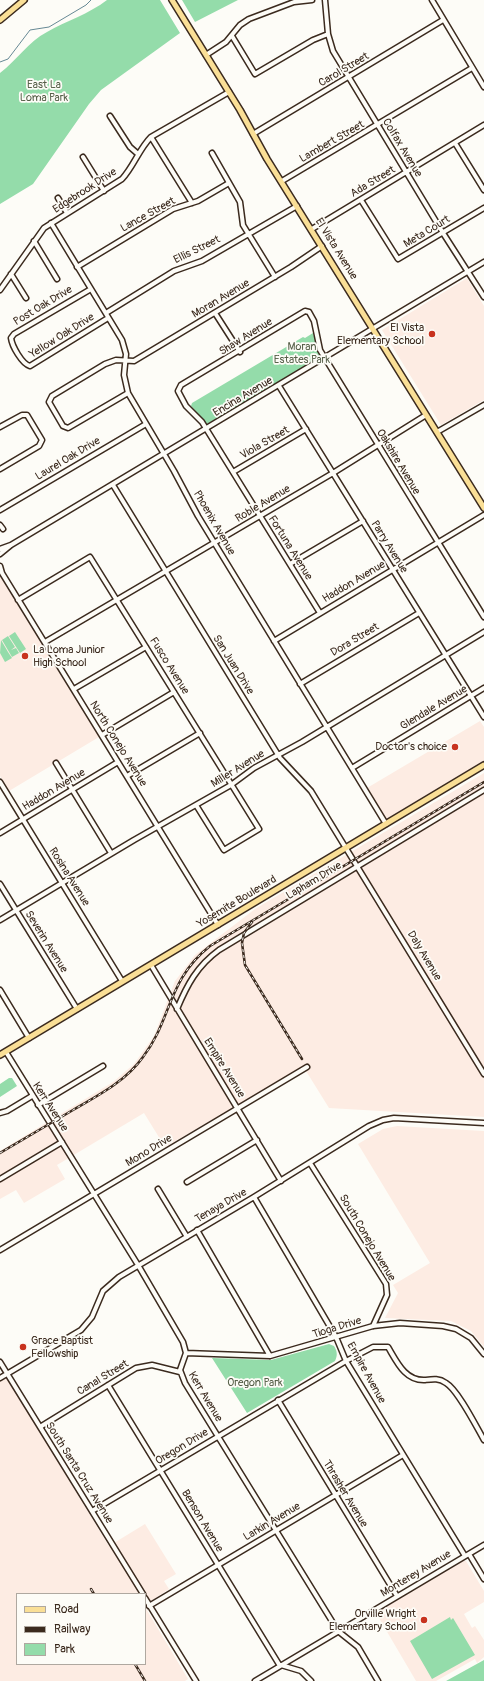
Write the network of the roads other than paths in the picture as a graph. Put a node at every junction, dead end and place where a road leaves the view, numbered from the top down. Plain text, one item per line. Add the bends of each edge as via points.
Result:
1 (24, 0) edge
2 (172, 0) edge
3 (312, 0) edge
4 (325, 0) edge
5 (432, 0) edge
6 (0, 20) edge
7 (443, 20) junction
8 (328, 34) junction
9 (232, 36) junction
10 (206, 55) junction
11 (472, 68) junction
12 (349, 78) junction
13 (484, 87) edge
14 (229, 92) junction
15 (110, 116) dead end
16 (378, 125) junction
17 (484, 125) edge
18 (253, 134) junction
19 (151, 137) junction
20 (455, 143) junction
21 (212, 153) dead end
22 (138, 154) junction
23 (84, 157) dead end
24 (407, 172) junction
25 (282, 181) junction
26 (229, 183) junction
27 (484, 190) edge
28 (104, 191) junction
29 (58, 198) dead end
30 (361, 200) junction
31 (192, 203) junction
32 (297, 206) junction
33 (484, 208) edge
34 (67, 213) junction
35 (51, 223) junction
36 (312, 229) junction
37 (443, 233) junction
38 (248, 234) junction
39 (34, 241) junction
40 (322, 246) junction
41 (484, 262) edge
42 (77, 267) junction
43 (468, 271) junction
44 (11, 274) junction
45 (275, 277) junction
46 (57, 279) dead end
47 (91, 288) junction
48 (0, 290) edge
49 (484, 297) edge
50 (26, 298) dead end
51 (308, 311) joint
52 (106, 313) junction
53 (215, 313) junction
54 (108, 318) junction
55 (374, 329) junction
56 (12, 343) joint
57 (240, 352) junction
58 (325, 358) junction
59 (126, 360) junction
60 (195, 378) joint
61 (279, 386) junction
62 (128, 393) junction
63 (484, 405) edge
64 (426, 415) junction
65 (146, 424) junction
66 (0, 427) edge
67 (206, 429) junction
68 (306, 429) junction
69 (437, 432) junction
70 (377, 445) junction
71 (164, 454) junction
72 (0, 468) edge
73 (233, 472) junction
74 (333, 473) junction
75 (113, 485) junction
76 (484, 508) edge
77 (0, 510) edge
78 (484, 514) edge
79 (260, 516) junction
80 (363, 521) junction
81 (0, 525) edge
82 (3, 529) dead end
83 (214, 543) junction
84 (437, 543) junction
85 (11, 545) junction
86 (0, 549) edge
87 (0, 554) edge
88 (290, 564) junction
89 (0, 566) edge
90 (393, 570) junction
91 (166, 571) junction
92 (1, 572) edge
93 (18, 600) junction
94 (117, 600) junction
95 (320, 613) junction
96 (419, 613) junction
97 (484, 617) edge
98 (484, 632) edge
99 (274, 641) junction
100 (45, 642) junction
101 (146, 647) junction
102 (446, 655) junction
103 (300, 684) junction
104 (484, 688) edge
105 (74, 689) junction
106 (174, 692) junction
107 (471, 696) junction
108 (484, 718) edge
109 (327, 727) junction
110 (200, 733) junction
111 (102, 735) junction
112 (278, 755) junction
113 (118, 762) junction
114 (56, 763) dead end
115 (484, 766) edge
116 (352, 768) junction
117 (127, 776) junction
118 (0, 782) edge
119 (231, 785) junction
120 (72, 790) junction
121 (484, 790) edge
122 (196, 805) junction
123 (23, 819) junction
124 (386, 824) junction
125 (158, 826) junction
126 (0, 833) edge
127 (346, 848) junction
128 (111, 853) junction
129 (358, 865) junction
130 (62, 883) junction
131 (0, 884) edge
132 (16, 910) junction
133 (0, 920) edge
134 (218, 925) junction
135 (151, 965) junction
136 (122, 981) junction
137 (0, 990) edge
138 (77, 1009) junction
139 (177, 1009) junction
140 (29, 1038) junction
141 (6, 1052) junction
142 (0, 1055) edge
143 (103, 1066) dead end
144 (307, 1067) dead end
145 (484, 1074) edge
146 (32, 1096) junction
147 (38, 1105) junction
148 (238, 1108) junction
149 (0, 1113) edge
150 (484, 1123) edge
151 (257, 1140) junction
152 (62, 1142) junction
153 (310, 1163) junction
154 (0, 1179) edge
155 (281, 1181) junction
156 (187, 1182) dead end
157 (158, 1189) dead end
158 (94, 1194) junction
159 (254, 1197) junction
160 (197, 1230) junction
161 (187, 1237) junction
162 (0, 1250) edge
163 (138, 1265) junction
164 (373, 1326) junction
165 (336, 1337) junction
166 (186, 1353) junction
167 (484, 1354) edge
168 (270, 1356) junction
169 (346, 1361) junction
170 (0, 1362) edge
171 (180, 1372) junction
172 (8, 1374) junction
173 (0, 1378) edge
174 (108, 1385) junction
175 (278, 1400) junction
176 (40, 1427) junction
177 (218, 1436) junction
178 (484, 1440) edge
179 (403, 1455) junction
180 (161, 1469) junction
181 (335, 1495) junction
182 (92, 1511) junction
183 (276, 1530) junction
184 (484, 1544) edge
185 (467, 1555) junction
186 (218, 1564) junction
187 (484, 1579) edge
188 (142, 1593) edge
189 (397, 1596) junction
190 (146, 1600) edge
191 (149, 1606) junction
192 (338, 1632) junction
193 (280, 1666) junction
194 (196, 1681) edge
195 (255, 1681) edge
196 (311, 1681) edge
197 (378, 1681) edge

1 - 6 main road
2 - 10 main road, El Vista Avenue
3 - 9 street via 294,2 249,19
4 - 8 street, Colfax Avenue
5 - 7 street
7 - 11 street
7 - 12 street, Carol Street
8 - 9 street via 255,74
8 - 12 street, Colfax Avenue via 333,50
9 - 10 street
10 - 14 main road, El Vista Avenue
11 - 13 street
11 - 16 street, Lambert Street
12 - 16 street, Colfax Avenue
12 - 18 street, Carol Street
14 - 18 main road, El Vista Avenue
14 - 19 street, Edgebrook Drive
15 - 22 street via 130,147
16 - 24 street, Colfax Avenue
16 - 25 street, Lambert Street
17 - 20 street, Ada Street
18 - 25 main road, El Vista Avenue
19 - 22 street, Edgebrook Drive
19 - 31 street
20 - 24 street, Ada Street
20 - 27 street
21 - 26 street
22 - 28 street, Edgebrook Drive via 126,174
23 - 28 street
24 - 30 street, Ada Street
24 - 37 street, Colfax Avenue
25 - 32 main road, El Vista Avenue
26 - 31 street, Lance Street
26 - 38 street via 242,205 242,220
28 - 34 street, Edgebrook Drive
29 - 34 street
30 - 36 street, Ada Street
30 - 37 street, Meta Court via 398,259
31 - 42 street, Lance Street via 173,208
32 - 36 main road, El Vista Avenue
32 - 38 street, Ellis Street
33 - 37 street, Meta Court
34 - 35 street, Edgebrook Drive
35 - 39 street, Edgebrook Drive
35 - 42 street, Phoenix Avenue
36 - 40 main road, El Vista Avenue
37 - 43 street, Colfax Avenue
38 - 45 street
38 - 52 street, Ellis Street via 202,261 174,271
39 - 44 street, Edgebrook Drive
39 - 46 street
40 - 45 street, Moran Avenue
40 - 55 main road, El Vista Avenue
41 - 43 street, Encina Avenue
42 - 47 street, Phoenix Avenue
43 - 49 street, Colfax Avenue
43 - 55 street, Encina Avenue
44 - 48 street, Edgebrook Drive
44 - 50 street
45 - 53 street, Moran Avenue
47 - 52 street, Phoenix Avenue
47 - 56 street, Post Oak Drive via 14,334 11,338
51 - 57 street, Shaw Avenue
51 - 58 street, Oakshire Avenue
52 - 54 street, Phoenix Avenue
53 - 57 street
53 - 59 street, Moran Avenue via 134,361
54 - 56 street, Yellow Oak Drive via 32,365 25,364
54 - 59 street, Phoenix Avenue via 122,340
55 - 58 street, Encina Avenue
55 - 64 main road, El Vista Avenue
57 - 60 street, Shaw Avenue
58 - 61 street, Encina Avenue
58 - 70 street, Oakshire Avenue
59 - 62 street, Phoenix Avenue via 124,375
59 - 62 street, Moran Avenue via 105,364 52,396 49,404 62,426 68,428
60 - 67 street, Fortuna Avenue via 181,386 178,394
61 - 67 street, Encina Avenue
61 - 68 street, Parry Avenue
62 - 65 street, Phoenix Avenue
63 - 69 street
64 - 69 main road, El Vista Avenue
64 - 70 street, Roble Avenue
65 - 71 street, Phoenix Avenue
65 - 77 street, Laurel Oak Drive
66 - 72 street via 24,415 29,417 42,438 41,444
67 - 71 street, Encina Avenue
67 - 73 street, Fortuna Avenue
68 - 73 street, Viola Street
68 - 74 street, Parry Avenue
69 - 76 main road, El Vista Avenue
70 - 74 street, Roble Avenue
70 - 84 street, Oakshire Avenue
71 - 75 street, Encina Avenue
71 - 83 street, Phoenix Avenue
73 - 79 street, Fortuna Avenue
74 - 79 street, Roble Avenue
74 - 80 street, Parry Avenue
75 - 85 street, Encina Avenue
75 - 91 street, San Juan Drive
78 - 84 street, Haddon Avenue
79 - 83 street, Roble Avenue
79 - 88 street, Fortuna Avenue
80 - 88 street
80 - 90 street, Parry Avenue
81 - 82 street
83 - 91 street, Roble Avenue
83 - 99 street, Phoenix Avenue
84 - 90 street, Haddon Avenue
84 - 97 street, Oakshire Avenue
85 - 86 street, Encina Avenue
85 - 87 street, Encina Avenue
88 - 95 street, Fortuna Avenue
89 - 92 street, North Conejo Avenue
90 - 95 street, Haddon Avenue
90 - 96 street, Parry Avenue
91 - 94 street, Roble Avenue
91 - 112 street, San Juan Drive
92 - 93 street, North Conejo Avenue
93 - 94 street, Fusco Avenue via 90,557
93 - 100 street, North Conejo Avenue
94 - 100 street, Roble Avenue
94 - 101 street, Fusco Avenue
95 - 99 street, Haddon Avenue
96 - 102 street, Parry Avenue
96 - 103 street, Dora Street
98 - 102 street, Miller Avenue
99 - 103 street, Phoenix Avenue
100 - 105 street, North Conejo Avenue
101 - 105 street
101 - 106 street, Fusco Avenue
102 - 107 street, Parry Avenue
102 - 109 street, Miller Avenue
103 - 109 street, Phoenix Avenue
104 - 107 street, Glendale Avenue
105 - 111 street, North Conejo Avenue
106 - 110 street, Fusco Avenue
106 - 111 street
107 - 108 street, Parry Avenue
107 - 116 street, Glendale Avenue
109 - 112 street, Miller Avenue
109 - 116 street, Phoenix Avenue
110 - 117 street
110 - 119 street, Fusco Avenue
111 - 113 street, North Conejo Avenue
112 - 119 street, Miller Avenue
112 - 127 street, San Juan Drive via 311,791
113 - 117 street, North Conejo Avenue
113 - 120 street, Haddon Avenue
114 - 120 street
115 - 124 main road, Yosemite Boulevard
116 - 124 street, Phoenix Avenue
117 - 125 street, North Conejo Avenue
118 - 123 street, Rosina Avenue
119 - 122 street, Miller Avenue
119 - 122 street, Fusco Avenue via 259,829 224,850
120 - 123 street, Haddon Avenue
120 - 128 street
121 - 129 street, Lapham Drive
122 - 125 street, Miller Avenue
123 - 126 street, Haddon Avenue
123 - 130 street, Rosina Avenue
124 - 127 main road, Yosemite Boulevard
125 - 128 street, Miller Avenue
125 - 134 street, North Conejo Avenue
127 - 129 street, Daly Avenue
127 - 134 main road, Yosemite Boulevard
128 - 130 street, Miller Avenue
129 - 139 street, Lapham Drive via 210,956 192,977
129 - 145 street, Daly Avenue
130 - 132 street, Miller Avenue
130 - 136 street, Rosina Avenue
131 - 132 street, Severin Avenue
132 - 133 street, Miller Avenue
132 - 138 street, Severin Avenue
134 - 135 main road, Yosemite Boulevard
135 - 136 main road, Yosemite Boulevard
135 - 139 street, Empire Avenue
136 - 138 main road, Yosemite Boulevard
137 - 140 street
138 - 140 main road, Yosemite Boulevard
139 - 148 street, Empire Avenue
140 - 141 main road, Yosemite Boulevard
141 - 142 main road, Yosemite Boulevard
141 - 146 street, Kerr Avenue
143 - 147 street
144 - 148 street, Mono Drive
146 - 147 street, Kerr Avenue
146 - 149 street
147 - 152 street, Kerr Avenue
148 - 151 street, Empire Avenue
148 - 158 street, Mono Drive
150 - 153 street, Tenaya Drive via 399,1118 383,1120
151 - 155 street, Empire Avenue
151 - 156 street
152 - 154 street
152 - 158 street, Kerr Avenue
153 - 155 street, Tenaya Drive
153 - 164 street, South Conejo Avenue via 386,1286 387,1295
155 - 159 street, Tenaya Drive
157 - 161 street
158 - 162 street, Mono Drive
158 - 163 street, Kerr Avenue
159 - 160 street, Tenaya Drive
159 - 165 street, Empire Avenue
160 - 161 street, Tenaya Drive
160 - 168 street
161 - 163 street, Tenaya Drive
163 - 166 street, Kerr Avenue via 183,1342
163 - 172 street, Tenaya Drive via 108,1286 100,1297 92,1317 81,1330
164 - 165 street, Tioga Drive
164 - 167 street, Tioga Drive via 400,1323 450,1327 468,1336
165 - 168 street, Tioga Drive
165 - 169 street, Empire Avenue
166 - 168 street, Tioga Drive
166 - 171 street, Kerr Avenue
169 - 175 street, Oregon Drive
169 - 178 street, Oregon Drive via 373,1347 388,1347 408,1375 419,1380 437,1379 449,1385
169 - 179 street, Empire Avenue
170 - 172 street, South Santa Cruz Avenue
171 - 174 street, Canal Street via 147,1365 136,1368
171 - 177 street, Kerr Avenue
172 - 173 street, Tenaya Drive
172 - 176 street, South Santa Cruz Avenue
174 - 176 street, Canal Street
174 - 180 street, Benson Avenue
175 - 177 street, Oregon Drive
175 - 181 street, Thrasher Avenue
176 - 182 street, South Santa Cruz Avenue
177 - 180 street, Oregon Drive
177 - 183 street, Kerr Avenue
179 - 181 street, Larkin Avenue
179 - 185 street, Empire Avenue
180 - 182 street, Oregon Drive
180 - 186 street, Benson Avenue
181 - 183 street, Larkin Avenue
181 - 189 street, Thrasher Avenue
182 - 188 street, South Santa Cruz Avenue
183 - 186 street, Larkin Avenue
183 - 192 street, Kerr Avenue
184 - 185 street, Monterey Avenue
185 - 187 street, Empire Avenue
185 - 189 street, Monterey Avenue
186 - 191 street, Larkin Avenue
186 - 193 street, Benson Avenue
189 - 192 street, Monterey Avenue
190 - 191 street
191 - 194 street
192 - 193 street, Monterey Avenue
192 - 197 street, Kerr Avenue via 358,1647
193 - 195 street, Monterey Avenue
193 - 196 street via 301,1671

